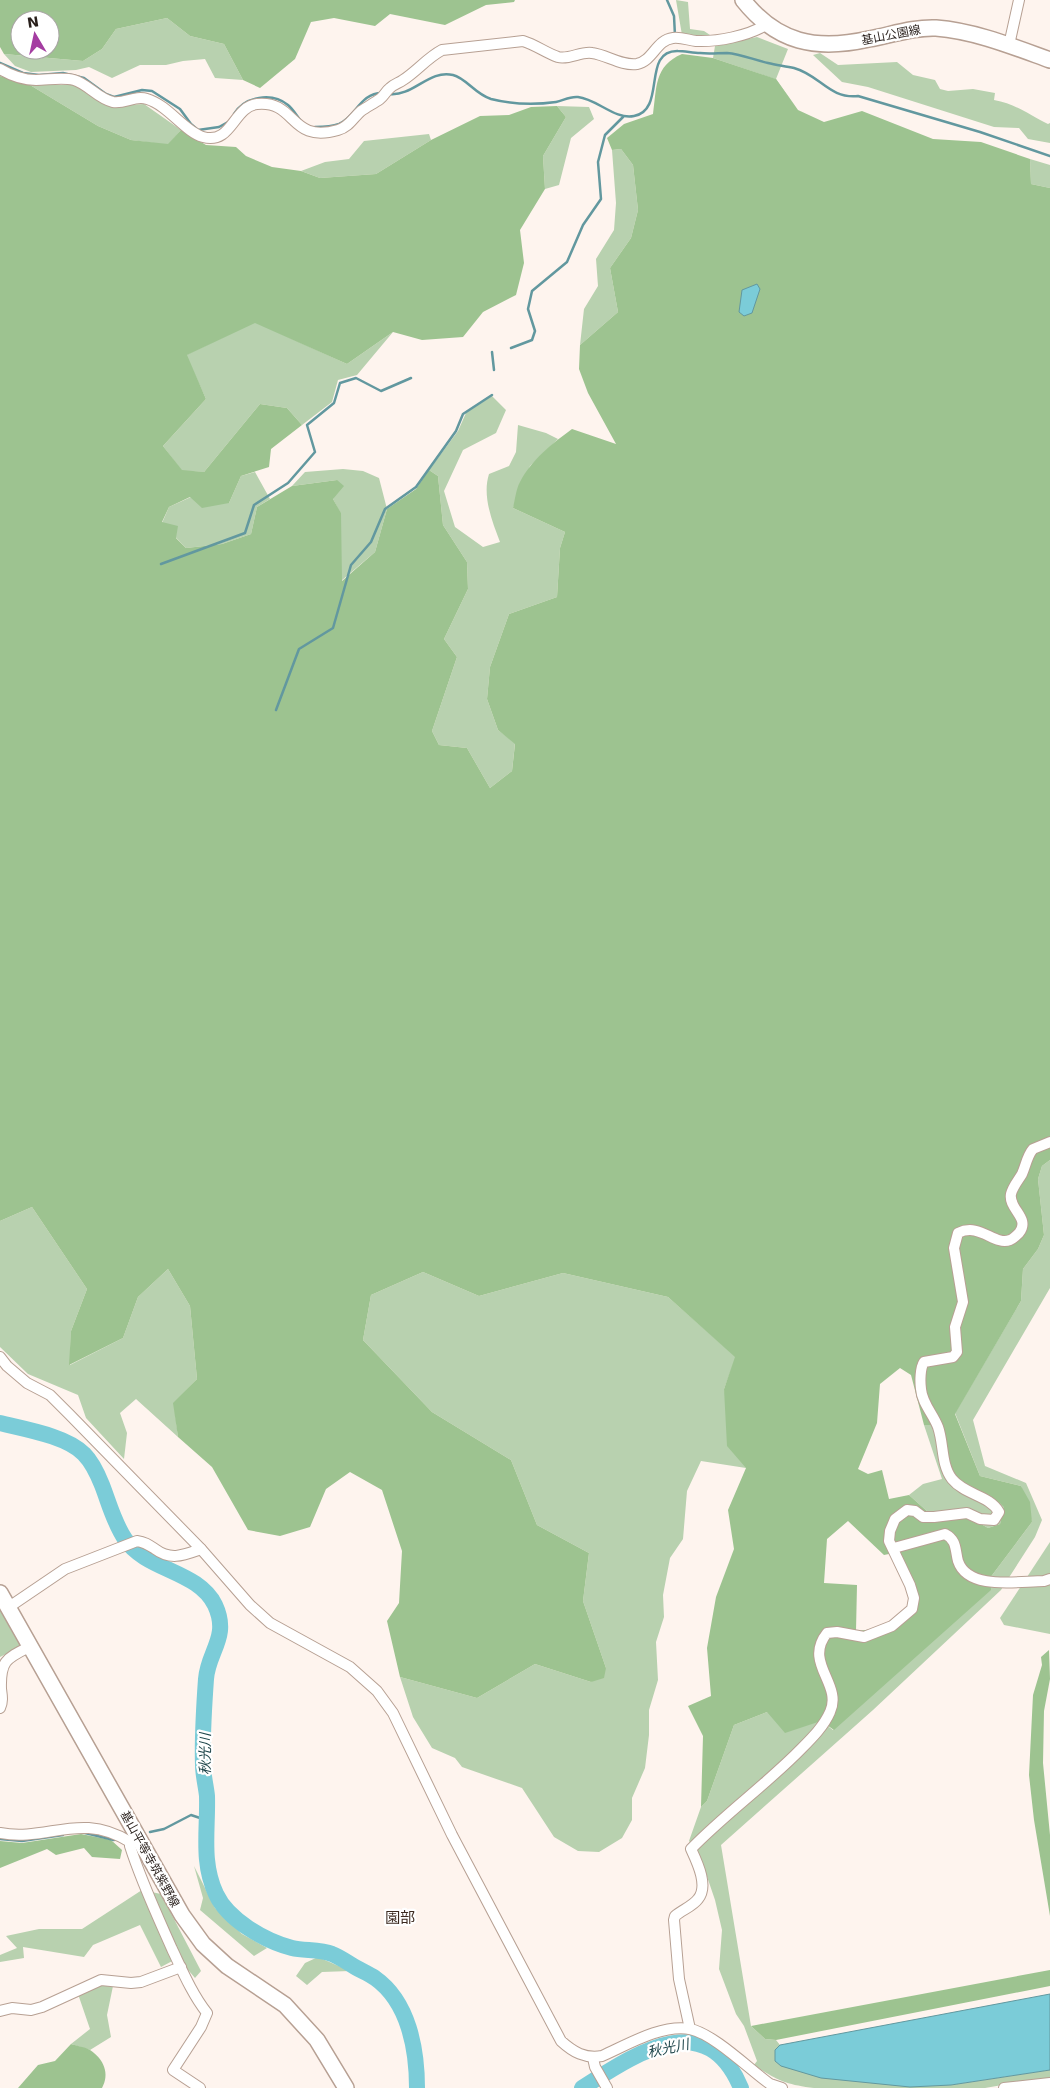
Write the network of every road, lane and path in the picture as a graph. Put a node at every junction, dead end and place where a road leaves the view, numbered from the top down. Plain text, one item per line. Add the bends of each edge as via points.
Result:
1 (742, 0) edge
2 (1019, 0) edge
3 (766, 25) junction
4 (1009, 45) junction
5 (1050, 60) edge
6 (0, 69) edge
7 (1050, 1142) edge
8 (0, 1357) edge
9 (894, 1548) junction
10 (201, 1549) junction
11 (1050, 1579) edge
12 (0, 1593) edge
13 (9, 1607) junction
14 (31, 1646) junction
15 (0, 1708) edge
16 (0, 1833) edge
17 (134, 1840) junction
18 (181, 1966) junction
19 (0, 2011) edge
20 (690, 2029) junction
21 (594, 2062) junction
22 (1050, 2083) edge
23 (606, 2087) edge
24 (200, 2088) edge
25 (346, 2088) edge
26 (782, 2088) edge
27 (1004, 2088) edge

1 - 3 main road, 基山公園線
2 - 4 street
3 - 4 main road, 基山公園線 via 787,36 821,45 935,28
3 - 6 street via 754,32 710,40 670,38 636,64 588,52 558,57 523,42 442,50 430,56 348,125 339,130 314,133 298,126 277,106 258,104 244,109 223,135 203,137 145,98 113,102 73,80 34,80
4 - 5 main road, 基山公園線
7 - 9 street via 1033,1149 1010,1196 1023,1222 1018,1235 1003,1240 971,1229 958,1233 954,1248 963,1302 956,1328 957,1352 953,1357 924,1362 922,1366 920,1388 938,1427 946,1469 952,1480 963,1489 996,1506 999,1512 990,1521 967,1513 934,1518 907,1510 894,1519 889,1541
8 - 10 street via 27,1383 50,1395 64,1408
9 - 11 street via 945,1534 955,1544 959,1562 967,1574 978,1580
9 - 20 street via 914,1598 912,1609 892,1626 864,1637 837,1632 827,1634 821,1642 820,1666 834,1701 824,1723 788,1762 691,1849 699,1867 702,1892 696,1902 674,1920 679,1979
10 - 13 street via 171,1557 137,1541 65,1569
10 - 21 street via 270,1623 335,1657 377,1691 393,1713 452,1835 556,2033 568,2047
12 - 13 main road, 基山平等寺筑紫野線
13 - 14 main road, 基山平等寺筑紫野線
14 - 15 street via 7,1658 3,1664
14 - 17 main road, 基山平等寺筑紫野線
16 - 17 street via 22,1836 78,1827
17 - 18 street via 145,1886
17 - 25 main road, 基山平等寺筑紫野線 via 203,1944 227,1966 285,2006 317,2040
18 - 19 street via 130,1984 101,1980 31,2010 12,2008
18 - 24 street via 200,2005 207,2012 173,2070
20 - 21 street via 664,2031
20 - 26 street via 704,2035 770,2084
21 - 23 street
22 - 27 street

